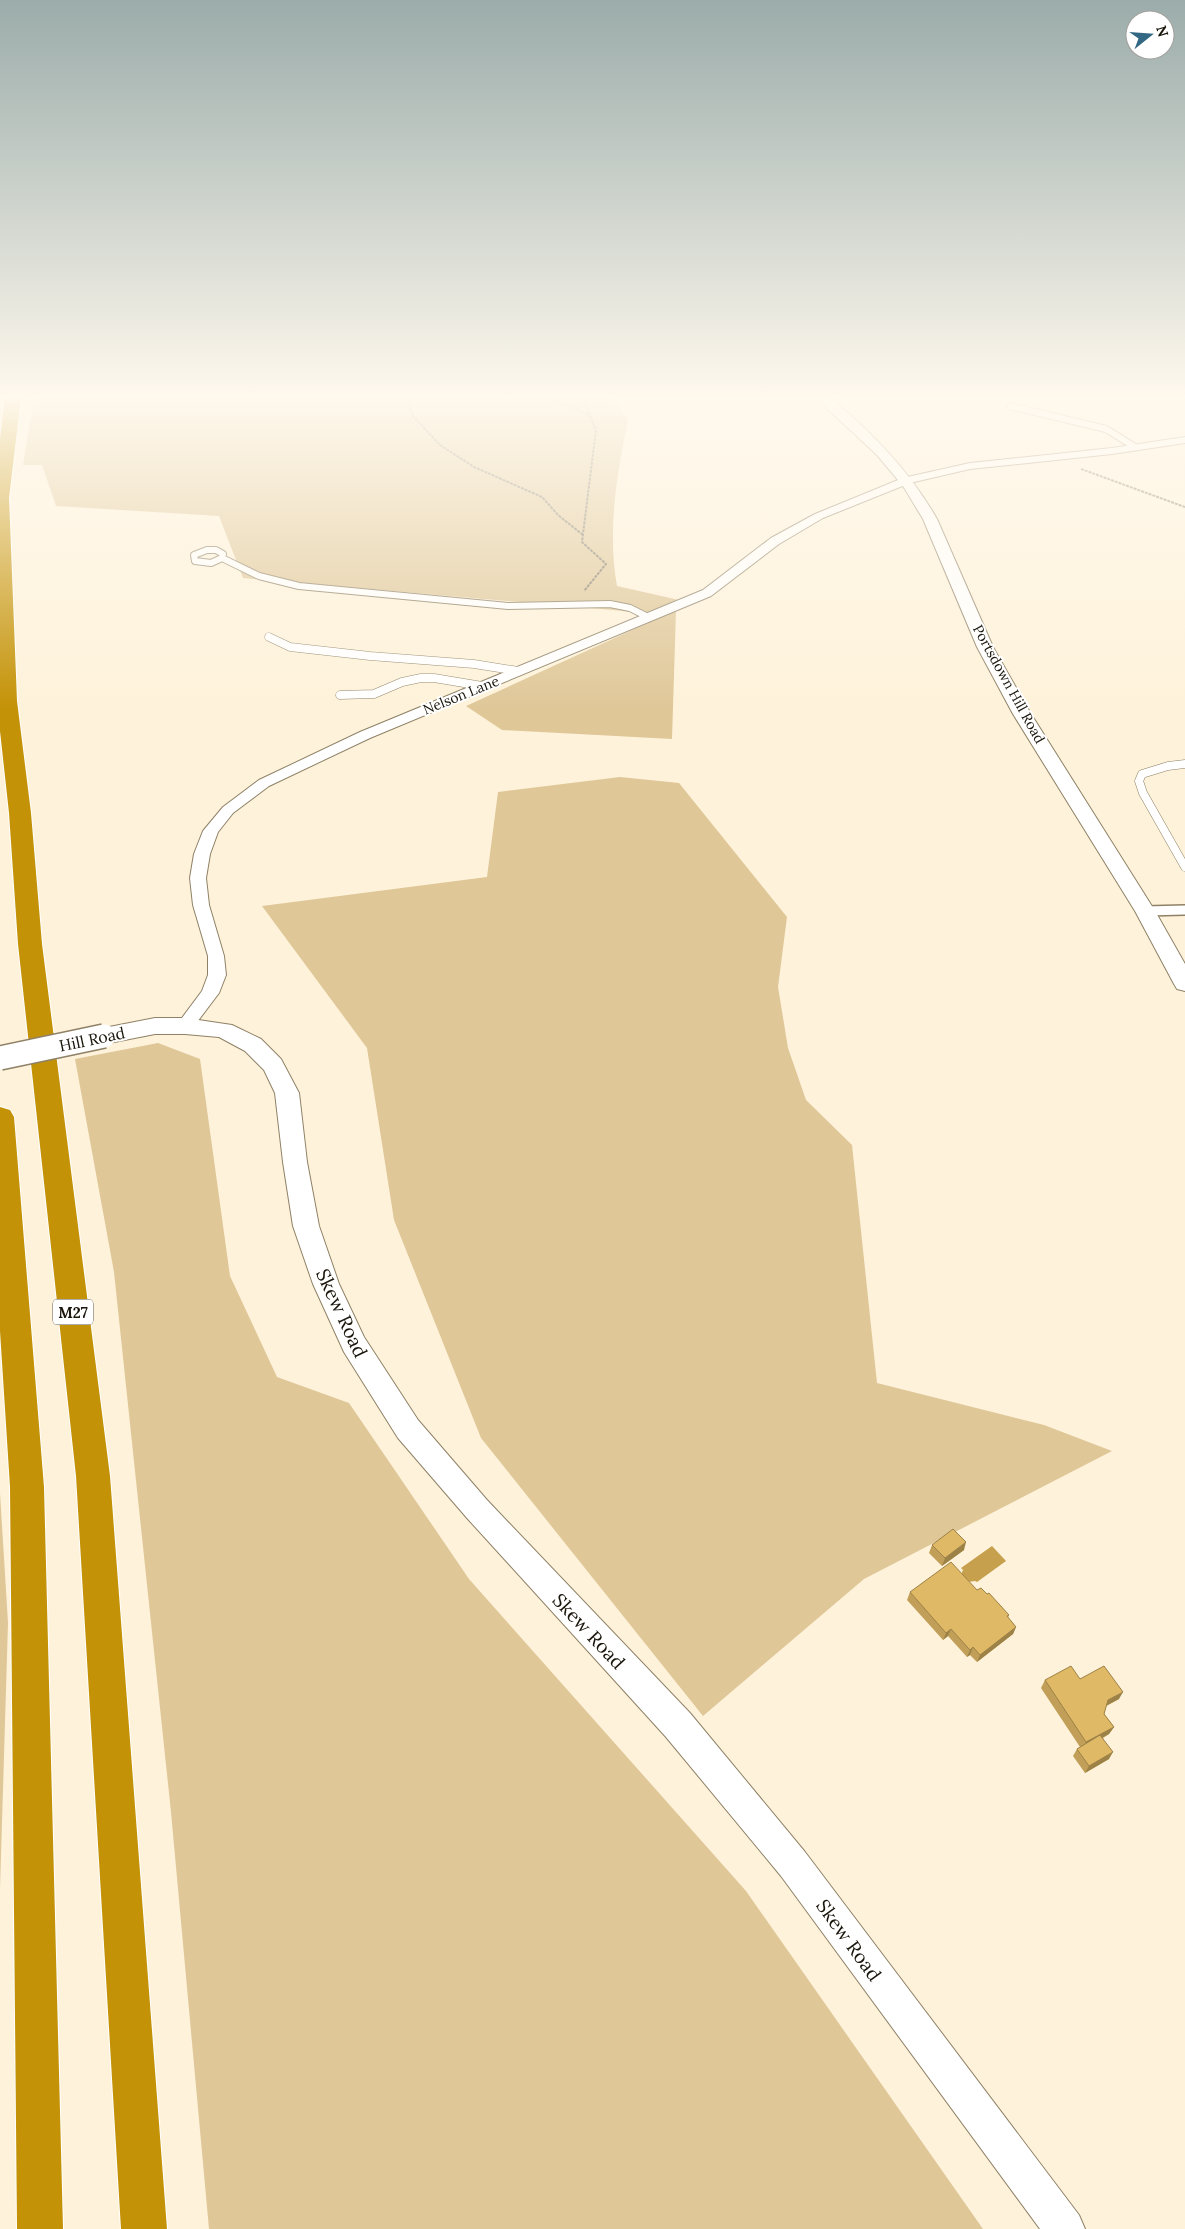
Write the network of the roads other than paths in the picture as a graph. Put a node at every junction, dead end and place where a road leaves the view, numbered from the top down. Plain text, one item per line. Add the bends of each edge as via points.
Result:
1 (1, 501) edge
2 (856, 501) edge
3 (919, 501) edge
4 (222, 558) dead end
5 (648, 617) junction
6 (270, 637) dead end
7 (518, 671) junction
8 (482, 686) junction
9 (340, 695) dead end
10 (1185, 764) edge
11 (1185, 867) edge
12 (1185, 910) edge
13 (1145, 911) junction
14 (1185, 984) edge
15 (184, 1026) junction
16 (0, 1058) edge
17 (0, 1117) edge
18 (40, 2229) edge
19 (144, 2229) edge
20 (1065, 2229) edge

1 - 19 highway, M27 via 6,701 20,813 30,944 93,1476
2 - 5 street, Nelson Lane via 819,516 775,541 707,593
3 - 13 street, Portsdown Hill Road via 986,646 1022,714
4 - 5 lane via 238,569 284,584 508,606 610,604 630,608
5 - 7 street, Nelson Lane
6 - 7 lane via 290,647
7 - 8 street, Nelson Lane
8 - 9 lane via 421,678 374,694
8 - 15 street, Nelson Lane via 365,735 273,779 228,810 211,831 202,854 198,878 201,905 216,956 218,975 210,993
10 - 11 lane via 1151,770 1142,774 1139,781
12 - 13 lane
13 - 14 street, Portsdown Hill Road
15 - 16 street, Hill Road, bridge via 155,1026
15 - 20 street, Skew Road via 224,1030 253,1046 273,1065 287,1093 306,1226 326,1284 354,1344 408,1429 483,1516 678,1725 793,1864
17 - 18 highway via 27,1487

